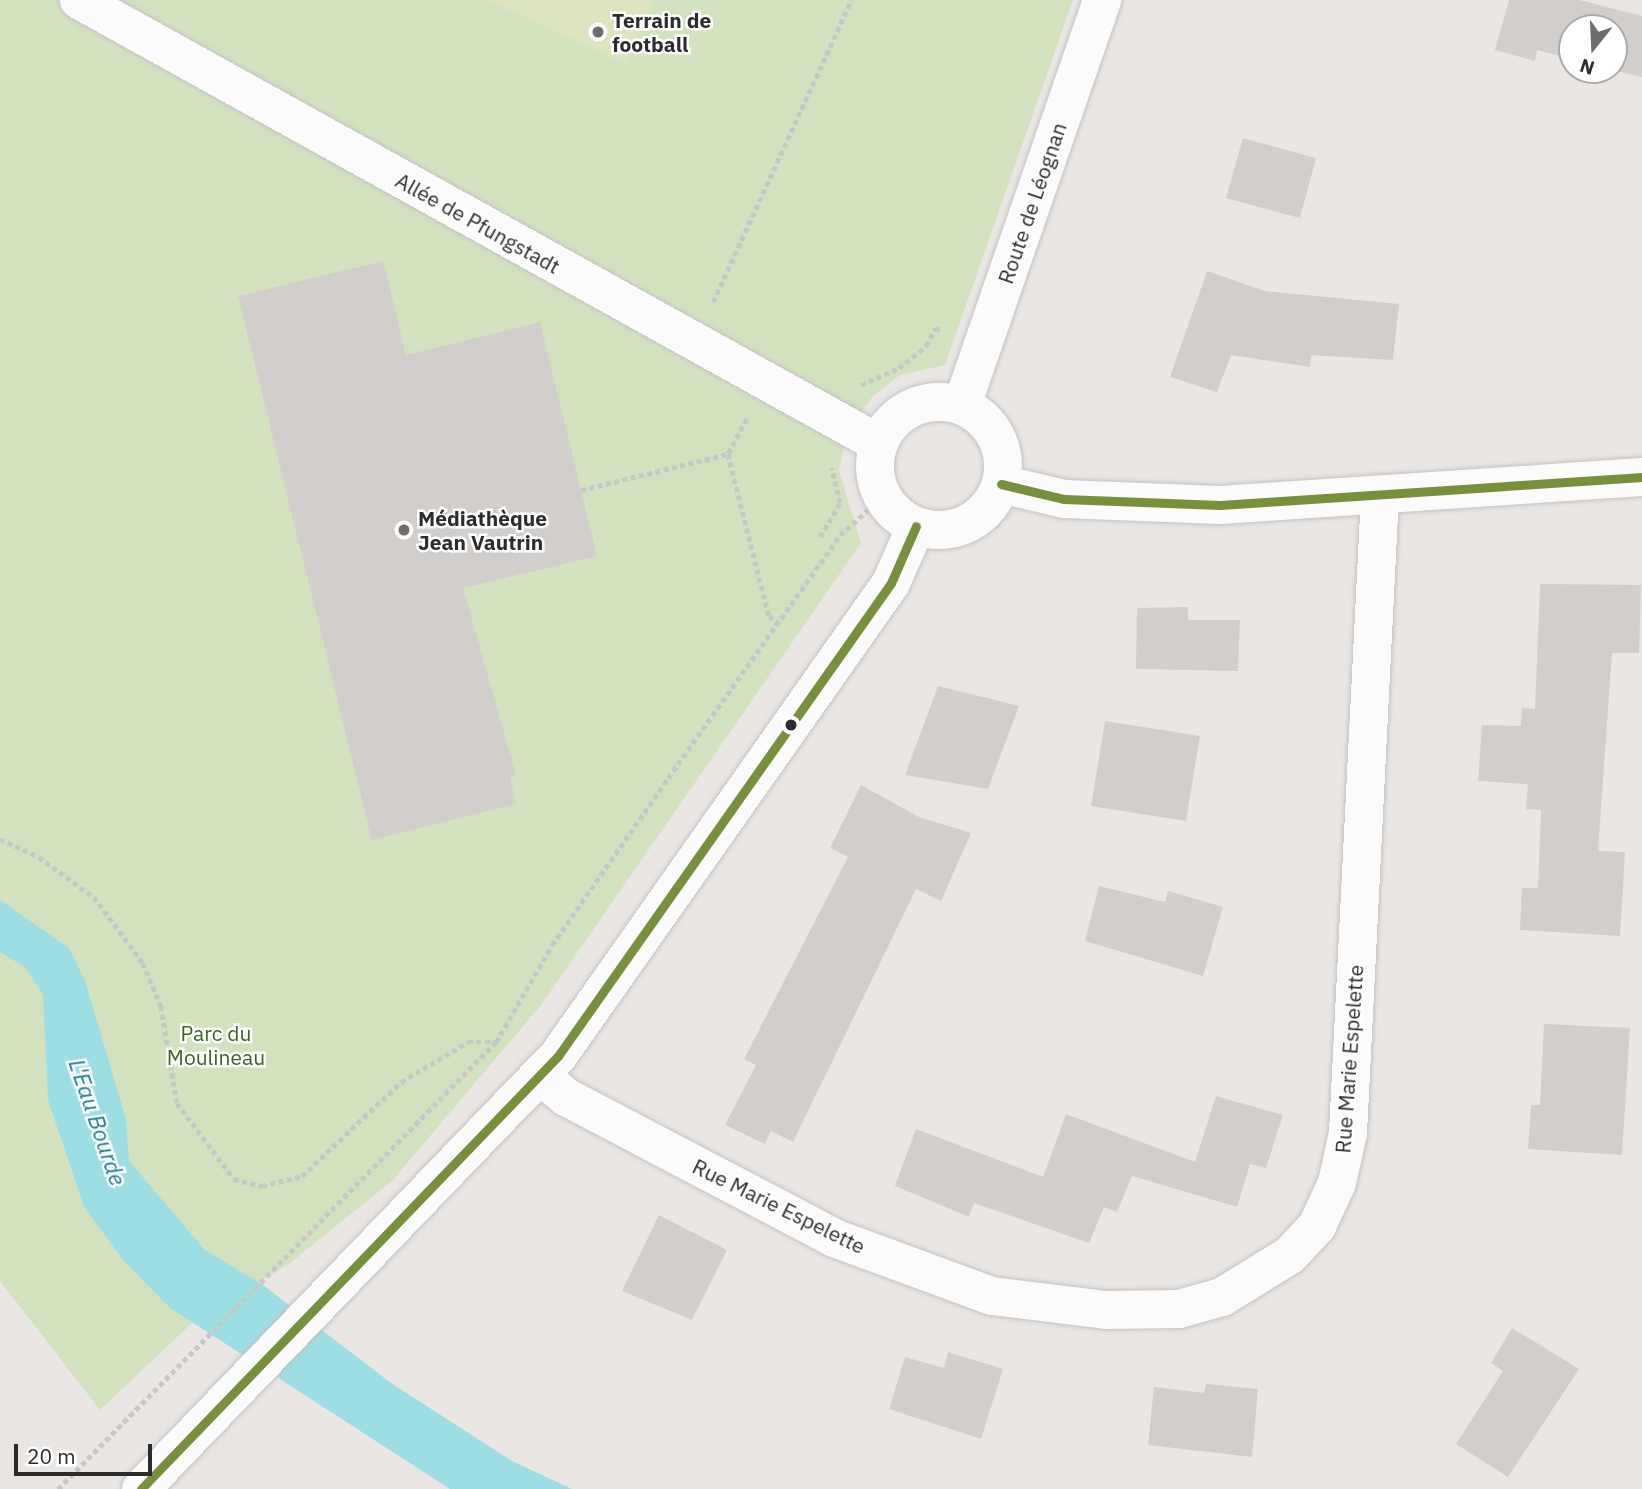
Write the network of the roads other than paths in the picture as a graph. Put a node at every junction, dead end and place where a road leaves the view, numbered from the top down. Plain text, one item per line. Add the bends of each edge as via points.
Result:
1 (79, 0) edge
2 (1102, 0) edge
3 (962, 405) junction
4 (878, 443) junction
5 (1642, 477) edge
6 (1001, 484) junction
7 (1380, 495) junction
8 (916, 526) junction
9 (541, 1076) junction
10 (141, 1489) edge

1 - 4 street, Allée de Pfungstadt
2 - 3 street, Route de Léognan
3 - 4 street via 922,403 903,412
3 - 6 street via 986,422 1001,447
4 - 8 street via 875,480 882,497
5 - 7 street
6 - 7 street via 1033,495 1145,504
6 - 8 street via 992,504 958,528
7 - 9 street, Rue Marie Espelette via 1348,1133 1337,1183 1317,1226 1290,1255 1222,1297 1179,1309 1106,1310 992,1296 834,1238 566,1097
8 - 9 street via 884,594 601,1001
9 - 10 street

